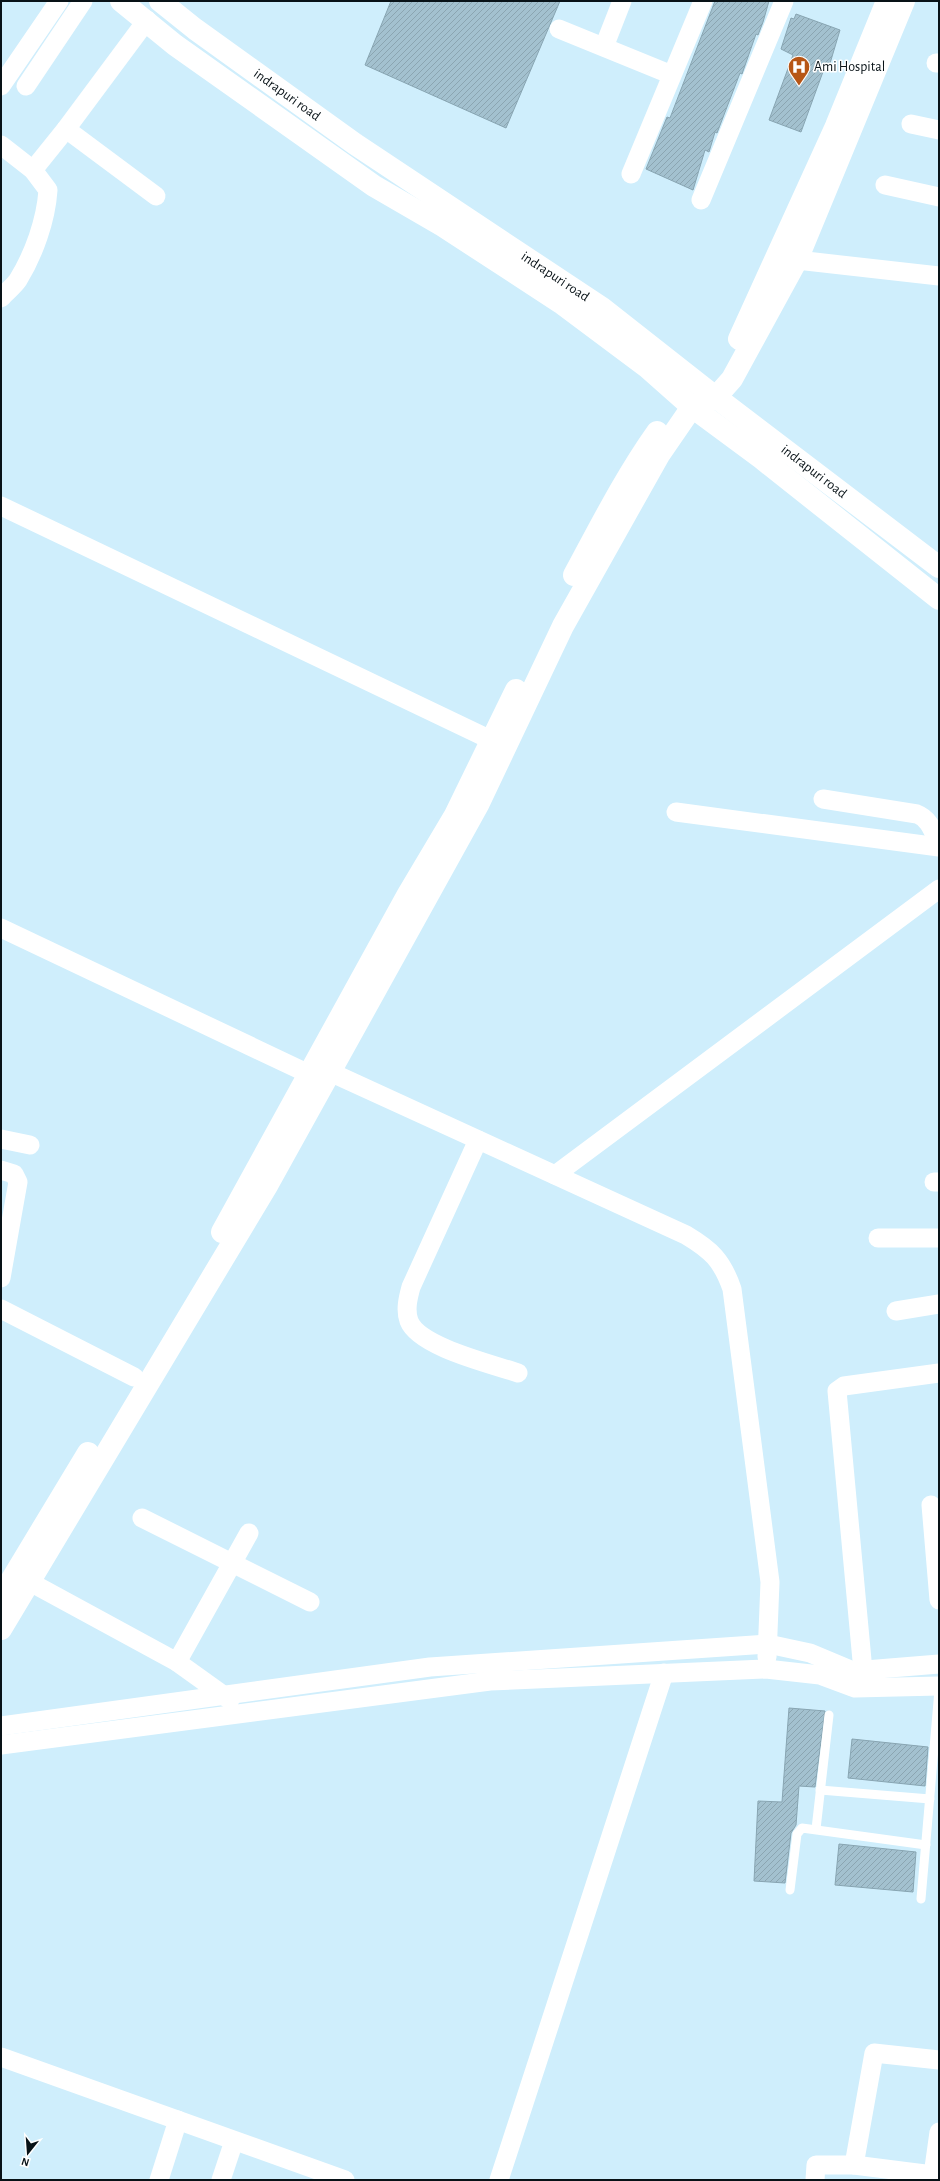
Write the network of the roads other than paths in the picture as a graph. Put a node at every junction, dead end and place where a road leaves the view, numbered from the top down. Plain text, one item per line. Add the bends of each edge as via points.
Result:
1 (59, 1) edge
2 (83, 1) edge
3 (121, 1) edge
4 (160, 1) edge
5 (622, 1) edge
6 (703, 1) edge
7 (784, 1) edge
8 (887, 1) edge
9 (904, 1) edge
10 (147, 20) junction
11 (559, 29) dead end
12 (604, 47) junction
13 (672, 75) junction
14 (1, 85) edge
15 (26, 86) dead end
16 (912, 124) dead end
17 (66, 129) junction
18 (939, 130) edge
19 (1, 145) edge
20 (33, 170) junction
21 (631, 174) dead end
22 (886, 185) dead end
23 (156, 196) dead end
24 (939, 197) edge
25 (701, 200) dead end
26 (787, 257) junction
27 (939, 276) edge
28 (1, 298) edge
29 (711, 393) junction
30 (687, 403) junction
31 (1, 506) edge
32 (939, 567) edge
33 (939, 599) edge
34 (492, 740) junction
35 (823, 799) dead end
36 (676, 812) dead end
37 (939, 845) edge
38 (939, 889) edge
39 (1, 928) edge
40 (330, 1072) junction
41 (309, 1074) junction
42 (1, 1138) edge
43 (478, 1140) junction
44 (30, 1145) dead end
45 (1, 1170) edge
46 (555, 1175) junction
47 (878, 1238) dead end
48 (939, 1238) edge
49 (208, 1270) junction
50 (1, 1278) edge
51 (939, 1304) edge
52 (1, 1309) edge
53 (896, 1310) dead end
54 (518, 1373) dead end
55 (939, 1373) edge
56 (134, 1377) junction
57 (931, 1505) dead end
58 (142, 1518) dead end
59 (249, 1533) dead end
60 (233, 1563) junction
61 (10, 1586) edge
62 (939, 1600) edge
63 (310, 1602) dead end
64 (1, 1629) edge
65 (768, 1644) junction
66 (177, 1662) junction
67 (939, 1664) edge
68 (766, 1669) junction
69 (863, 1671) junction
70 (664, 1673) junction
71 (939, 1686) edge
72 (939, 1690) edge
73 (224, 1696) junction
74 (248, 1714) junction
75 (829, 1715) dead end
76 (1, 1726) edge
77 (1, 1745) edge
78 (820, 1790) junction
79 (930, 1799) junction
80 (816, 1829) junction
81 (926, 1845) junction
82 (790, 1890) dead end
83 (921, 1899) dead end
84 (1, 2058) edge
85 (939, 2060) edge
86 (178, 2120) junction
87 (939, 2132) edge
88 (234, 2141) junction
89 (854, 2165) junction
90 (312, 2175) edge
91 (159, 2180) edge
92 (221, 2180) edge
93 (345, 2180) edge
94 (499, 2180) edge
95 (815, 2180) edge

1 - 14 street
2 - 15 street
3 - 10 street, indrapuri road
4 - 29 street, indrapuri road via 355,144 602,308
5 - 12 street
6 - 13 street
7 - 25 street
8 - 26 street via 836,126
9 - 26 street
10 - 17 street
10 - 30 street, indrapuri road via 175,45 374,186 444,226 561,304 648,368
11 - 12 street
12 - 13 street
13 - 21 street
16 - 18 street
17 - 20 street
17 - 23 street
19 - 20 street
20 - 28 street via 48,190 47,207 18,281
22 - 24 street
26 - 27 street
26 - 29 street
29 - 30 street
29 - 32 street, indrapuri road
30 - 33 street, indrapuri road via 761,458
30 - 34 street via 644,450 607,513 545,629
30 - 40 street via 571,611 478,805
31 - 34 street
34 - 41 street via 455,815 408,894
35 - 37 street via 924,816
36 - 37 street
38 - 46 street
39 - 41 street
40 - 43 street
40 - 49 street via 268,1184
41 - 49 street via 246,1190
42 - 44 street
43 - 46 street
43 - 54 street via 411,1287 407,1304 409,1321 419,1335 434,1344
45 - 50 street via 14,1174 18,1182
46 - 65 street via 686,1235 715,1256 726,1271 732,1289 770,1582
47 - 48 street
49 - 56 street
49 - 61 street
51 - 53 street
52 - 56 street
55 - 69 street via 844,1386 837,1391
56 - 61 street
57 - 62 street
58 - 60 street
59 - 60 street
60 - 63 street
60 - 66 street
61 - 64 street
61 - 66 street
65 - 68 street
65 - 69 street via 810,1653 845,1669
65 - 73 street via 454,1664
66 - 73 street
67 - 69 street
68 - 70 street
68 - 71 street via 820,1676 855,1688
70 - 74 street via 469,1683
70 - 94 street
72 - 79 lane
73 - 74 street
73 - 76 street
74 - 77 street
75 - 78 lane
78 - 79 lane
78 - 80 lane
79 - 81 lane
80 - 81 lane
80 - 82 lane via 799,1830
81 - 83 lane
84 - 86 street
85 - 89 street via 874,2053
86 - 88 street
86 - 91 street
87 - 89 street via 933,2175
88 - 90 street
88 - 92 street
89 - 95 street via 816,2165
90 - 93 street

